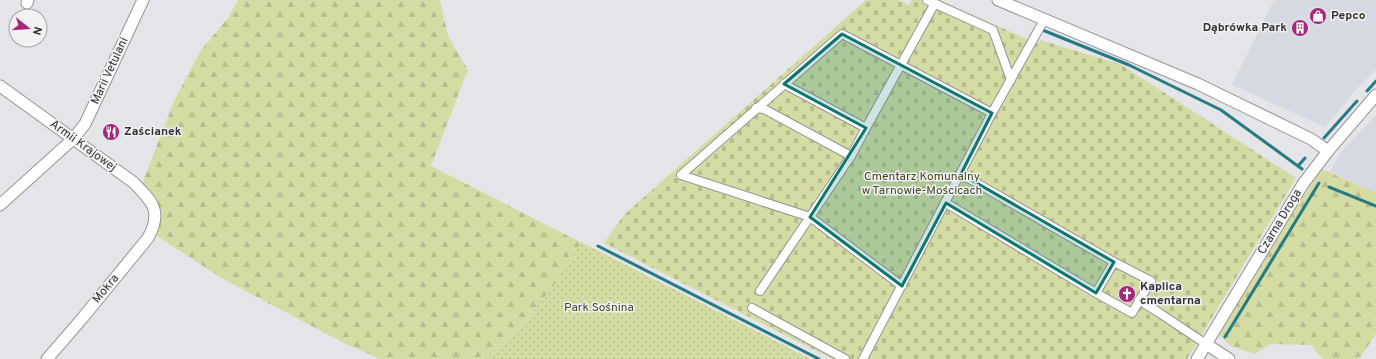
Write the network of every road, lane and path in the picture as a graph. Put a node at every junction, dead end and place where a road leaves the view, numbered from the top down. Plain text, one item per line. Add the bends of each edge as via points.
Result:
1 (143, 0) edge
2 (998, 0) edge
3 (931, 1) edge
4 (1044, 20) junction
5 (900, 64) junction
6 (1011, 80) junction
7 (784, 84) junction
8 (0, 86) edge
9 (1376, 95) edge
10 (756, 108) junction
11 (992, 114) junction
12 (866, 128) junction
13 (73, 139) junction
14 (1328, 151) junction
15 (851, 156) junction
16 (961, 174) junction
17 (946, 203) junction
18 (0, 205) edge
19 (156, 214) joint
20 (810, 218) junction
21 (1114, 262) junction
22 (902, 286) junction
23 (760, 291) dead end
24 (1096, 293) junction
25 (1139, 300) junction
26 (752, 308) dead end
27 (1206, 344) junction
28 (47, 359) edge
29 (845, 359) edge
30 (863, 359) edge
31 (1198, 359) edge
32 (1229, 359) edge

1 - 13 street, Marii Vetulani via 86,124
2 - 4 street
3 - 5 street
3 - 6 street via 993,30
4 - 6 street
4 - 14 street via 1198,84 1310,139
5 - 7 street via 842,34
5 - 11 street
5 - 12 street
6 - 11 street
7 - 10 street
7 - 12 street
8 - 13 street, Armii Krajowej
9 - 14 street, Czarna Droga
10 - 15 street via 764,109
10 - 20 street via 681,175
11 - 16 street
12 - 15 street
13 - 18 street, Marii Vetulani
13 - 19 street, Armii Krajowej via 132,182 148,197
14 - 27 street, Czarna Droga via 1303,184
15 - 20 street
16 - 17 street
16 - 21 street
17 - 22 street
17 - 24 street
19 - 28 street, Mokra via 154,227 148,238
20 - 22 street
20 - 23 street
21 - 24 street
21 - 25 street via 1151,281
22 - 30 street
24 - 25 street via 1132,313
25 - 27 street
26 - 29 street
27 - 31 street, Czarna Droga
27 - 32 street

